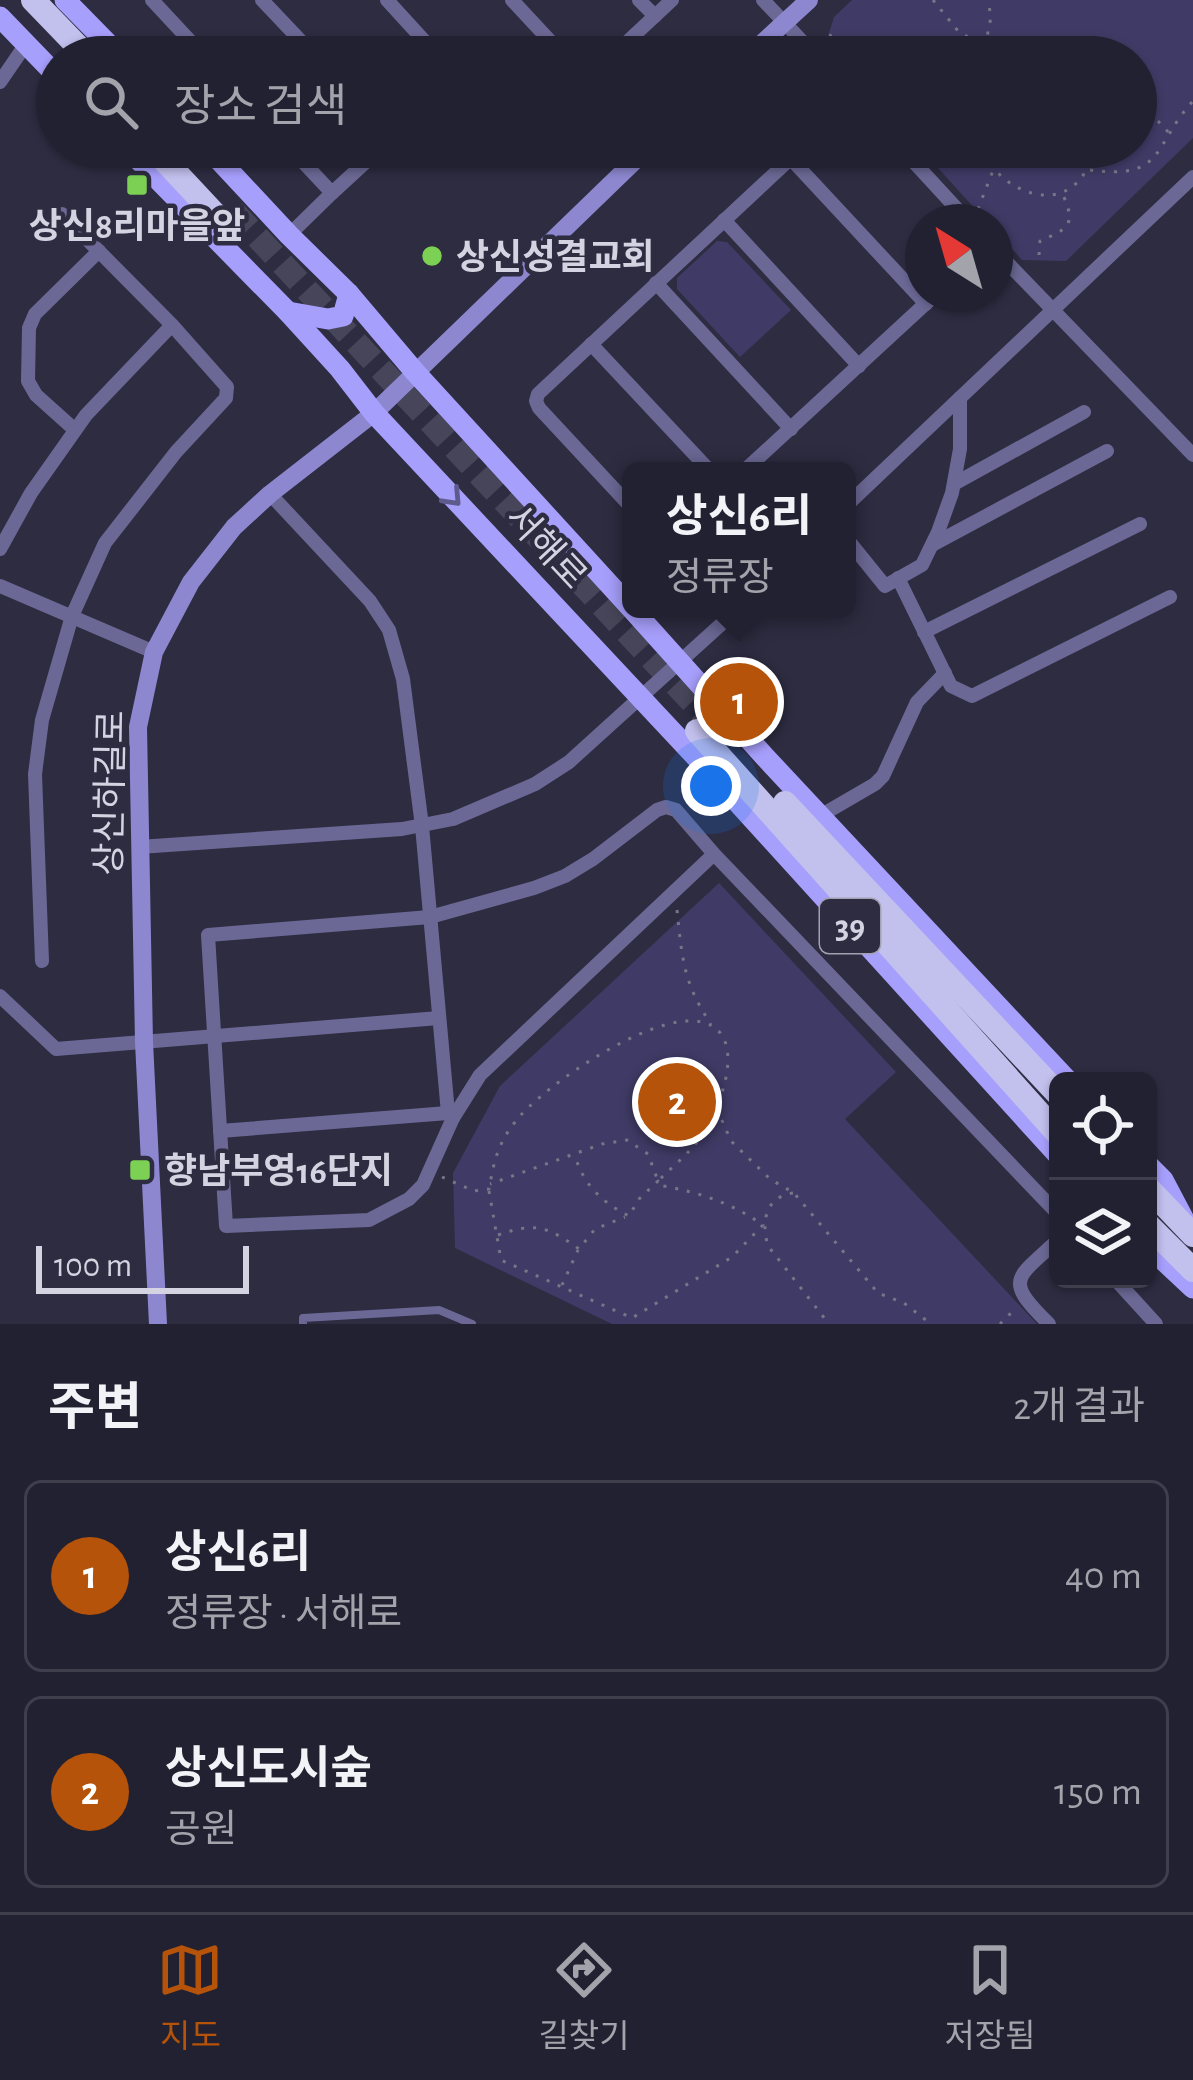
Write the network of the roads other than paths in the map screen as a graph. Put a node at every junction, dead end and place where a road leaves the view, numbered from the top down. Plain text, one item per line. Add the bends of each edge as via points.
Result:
1 (15, 0) edge
2 (33, 0) edge
3 (67, 0) edge
4 (152, 0) edge
5 (262, 0) edge
6 (387, 0) edge
7 (512, 0) edge
8 (639, 0) edge
9 (672, 0) edge
10 (764, 0) edge
11 (808, 0) edge
12 (0, 16) edge
13 (655, 16) junction
14 (785, 22) junction
15 (48, 36) edge
16 (68, 36) edge
17 (101, 36) edge
18 (185, 36) edge
19 (296, 36) edge
20 (420, 36) edge
21 (545, 36) edge
22 (634, 36) edge
23 (770, 36) edge
24 (798, 36) edge
25 (26, 44) junction
26 (36, 54) edge
27 (0, 82) edge
28 (146, 168) edge
29 (175, 168) edge
30 (190, 168) edge
31 (227, 168) edge
32 (309, 168) edge
33 (359, 168) edge
34 (627, 168) edge
35 (780, 168) edge
36 (801, 168) edge
37 (922, 168) edge
38 (1193, 177) edge
39 (332, 193) junction
40 (959, 204) edge
41 (62, 214) dead end
42 (724, 220) junction
43 (290, 236) junction
44 (99, 251) junction
45 (1013, 269) edge
46 (905, 273) edge
47 (656, 284) junction
48 (349, 294) junction
49 (1053, 310) junction
50 (287, 312) junction
51 (917, 312) edge
52 (172, 326) junction
53 (591, 344) junction
54 (859, 366) junction
55 (416, 372) junction
56 (960, 398) junction
57 (1084, 412) dead end
58 (374, 413) junction
59 (790, 429) junction
60 (75, 430) junction
61 (1107, 451) dead end
62 (1193, 455) edge
63 (702, 462) edge
64 (754, 462) edge
65 (954, 484) junction
66 (271, 494) junction
67 (856, 496) edge
68 (622, 497) edge
69 (1140, 524) dead end
70 (932, 545) junction
71 (0, 549) edge
72 (856, 550) edge
73 (898, 578) junction
74 (0, 586) edge
75 (1170, 597) dead end
76 (622, 599) edge
77 (72, 616) junction
78 (639, 618) edge
79 (728, 618) edge
80 (924, 632) junction
81 (154, 652) junction
82 (681, 663) junction
83 (944, 673) junction
84 (640, 699) junction
85 (704, 728) junction
86 (820, 816) junction
87 (422, 826) junction
88 (139, 847) junction
89 (714, 854) junction
90 (430, 917) junction
91 (42, 961) dead end
92 (0, 995) edge
93 (439, 1018) junction
94 (214, 1036) junction
95 (144, 1042) junction
96 (1060, 1072) edge
97 (1049, 1085) edge
98 (450, 1115) junction
99 (1049, 1124) edge
100 (220, 1131) junction
101 (1049, 1144) edge
102 (1157, 1174) edge
103 (1157, 1198) edge
104 (1049, 1205) edge
105 (1157, 1234) edge
106 (1192, 1235) edge
107 (1049, 1248) edge
108 (1157, 1254) edge
109 (1193, 1270) edge
110 (1123, 1288) edge
111 (1193, 1288) edge
112 (158, 1324) edge
113 (303, 1324) edge
114 (472, 1324) edge
115 (1049, 1324) edge
116 (1156, 1324) edge

1 - 15 highway
2 - 16 highway
3 - 17 main road
4 - 18 street
5 - 19 street
6 - 20 street
7 - 21 street
8 - 13 street
9 - 13 street
10 - 14 street
11 - 14 street
12 - 25 main road
13 - 22 street
14 - 23 street
14 - 24 street
25 - 26 main road
25 - 27 street
28 - 50 main road, 서해로 / 39
29 - 30 highway via 228,217
31 - 43 main road, 서해로 / 39
32 - 39 street
33 - 39 street
34 - 55 street, 상신하길로
35 - 42 street
36 - 46 street
37 - 40 street
38 - 49 street
39 - 43 street
41 - 44 street
42 - 47 street
42 - 54 street
43 - 48 main road, 서해로 / 39
44 - 52 street
44 - 60 street via 29,328 28,381
45 - 49 street
47 - 53 street
47 - 59 street
48 - 50 main road via 343,316
48 - 55 main road, 서해로 / 39
49 - 56 street
49 - 62 street
50 - 58 main road, 서해로 / 39
51 - 54 street
52 - 60 street
52 - 77 street via 226,386 226,398 105,543
53 - 63 street
53 - 68 street via 536,401
54 - 59 street
55 - 58 street, 상신하길로
55 - 76 main road, 서해로 / 39
56 - 65 street
56 - 67 street
57 - 65 street
58 - 66 street, 상신하길로
58 -> 84 main road, 서해로 / 39
59 - 64 street
60 - 71 street
61 - 70 street
65 - 70 street
66 - 81 street, 상신하길로 via 191,582
66 - 87 street via 389,630
69 - 80 street
70 - 73 street via 922,565
72 - 73 street via 885,586
73 - 80 street
74 - 77 street
75 - 83 street via 972,696
77 - 81 street
77 - 91 street via 35,774
78 - 82 main road, 서해로 / 39
79 - 82 street
80 - 83 street
81 - 88 street, 상신하길로 via 138,727
82 - 84 street
82 - 85 main road, 서해로 / 39
83 - 86 street via 917,702 883,776
84 - 85 main road, 서해로 / 39
84 - 87 street via 535,784
85 - 86 main road, 서해로 / 39
85 - 97 highway, 서해로 / 39
85 - 99 highway, 서해로 / 39
85 - 101 main road, 서해로 / 39
86 - 96 main road, 서해로 / 39
87 - 88 street
87 - 90 street
88 - 95 street, 상신하길로
89 - 90 street via 676,810 662,807 566,876
89 - 98 street via 480,1075
89 - 104 street
90 - 93 street
90 - 94 street via 208,935
92 - 95 street via 56,1049
93 - 94 street
93 - 98 street
94 - 95 street
94 - 100 street
95 - 112 street, 상신하길로
98 - 100 street
98 - 100 street via 423,1185 369,1220 226,1226
102 - 106 main road
103 - 106 highway
105 - 109 highway
107 - 115 street via 1019,1288
108 - 111 main road
110 - 116 street
113 - 114 lane via 439,1310

